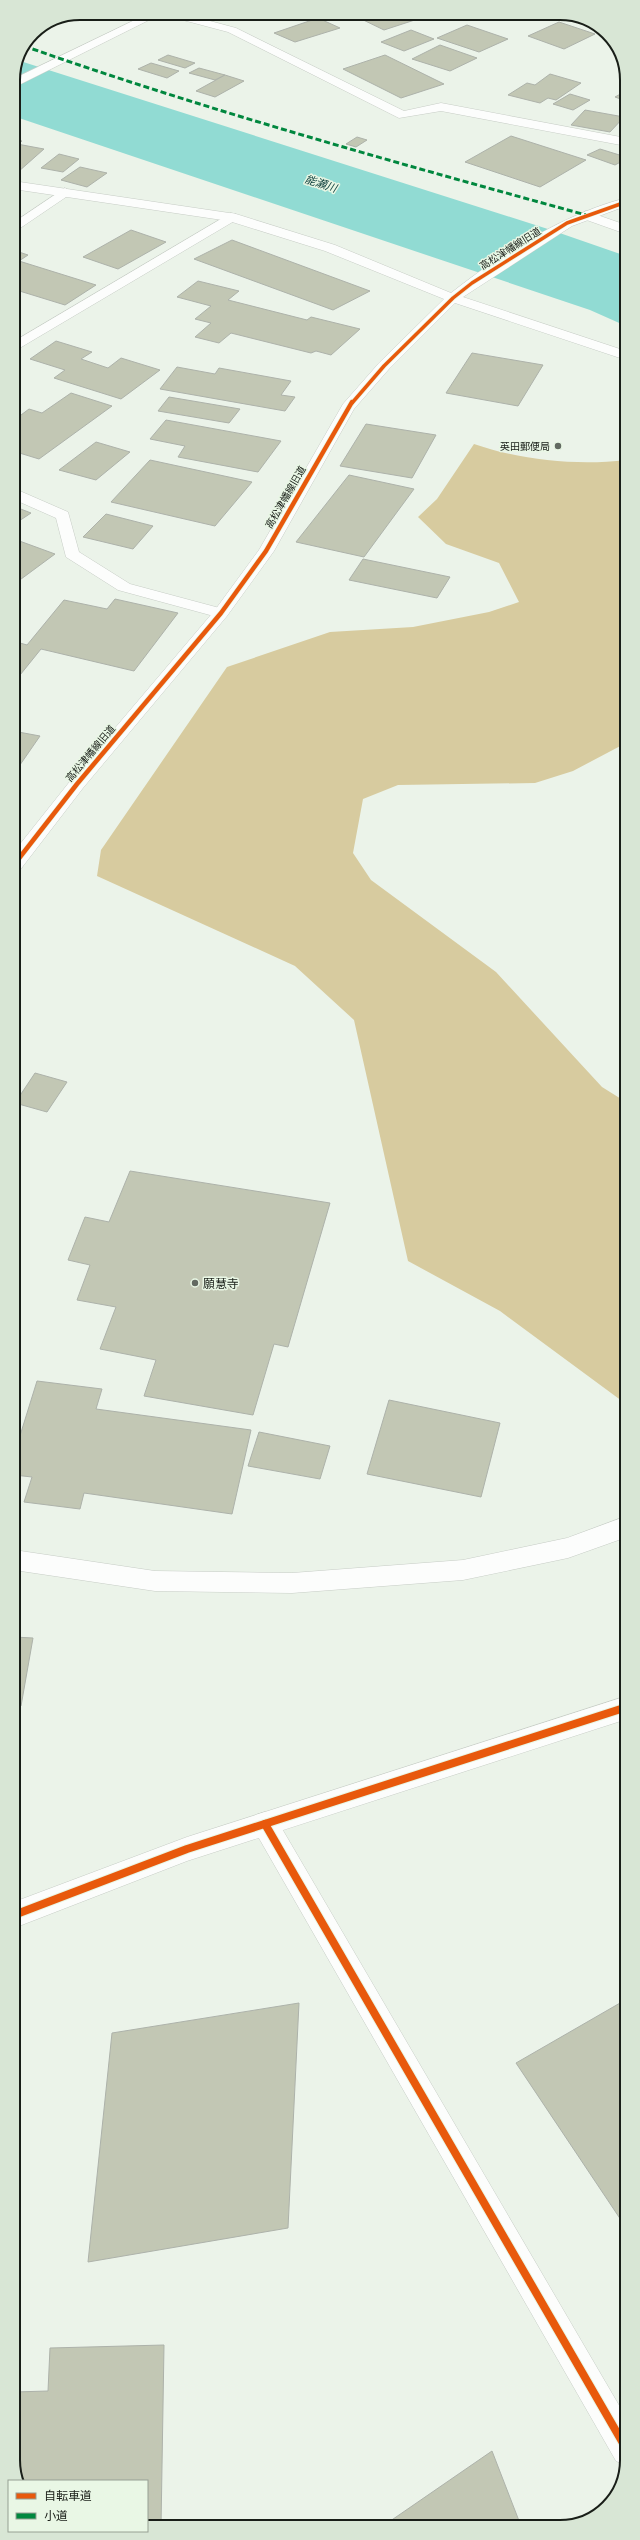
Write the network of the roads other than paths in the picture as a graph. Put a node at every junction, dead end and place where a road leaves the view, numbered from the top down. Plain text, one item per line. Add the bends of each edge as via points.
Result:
1 (144, 20) edge
2 (194, 20) edge
3 (20, 81) edge
4 (620, 141) edge
5 (20, 186) edge
6 (65, 192) junction
7 (620, 204) edge
8 (586, 215) junction
9 (231, 217) junction
10 (20, 224) edge
11 (620, 228) edge
12 (453, 298) junction
13 (20, 344) edge
14 (620, 354) edge
15 (20, 496) edge
16 (221, 613) junction
17 (20, 857) edge
18 (620, 1528) edge
19 (20, 1561) edge
20 (620, 1709) edge
21 (265, 1824) junction
22 (20, 1913) edge
23 (620, 2438) edge

1 - 3 street
2 - 4 street via 232,30 403,115 441,107
5 - 6 street
6 - 9 street
6 - 10 street
7 - 8 street, 高松津幡線旧道
8 - 11 street
8 - 12 street, 高松津幡線旧道 via 567,223 472,283
9 - 12 street via 330,248
9 - 13 street
12 - 14 street
12 - 16 street, 高松津幡線旧道 via 384,366 348,407 266,551
15 - 16 street via 63,515 72,554 124,587
16 - 17 street, 高松津幡線旧道 via 77,784
18 - 19 street via 568,1548 463,1570 292,1583 155,1581
20 - 21 street
21 - 22 street via 187,1849
21 - 23 street

